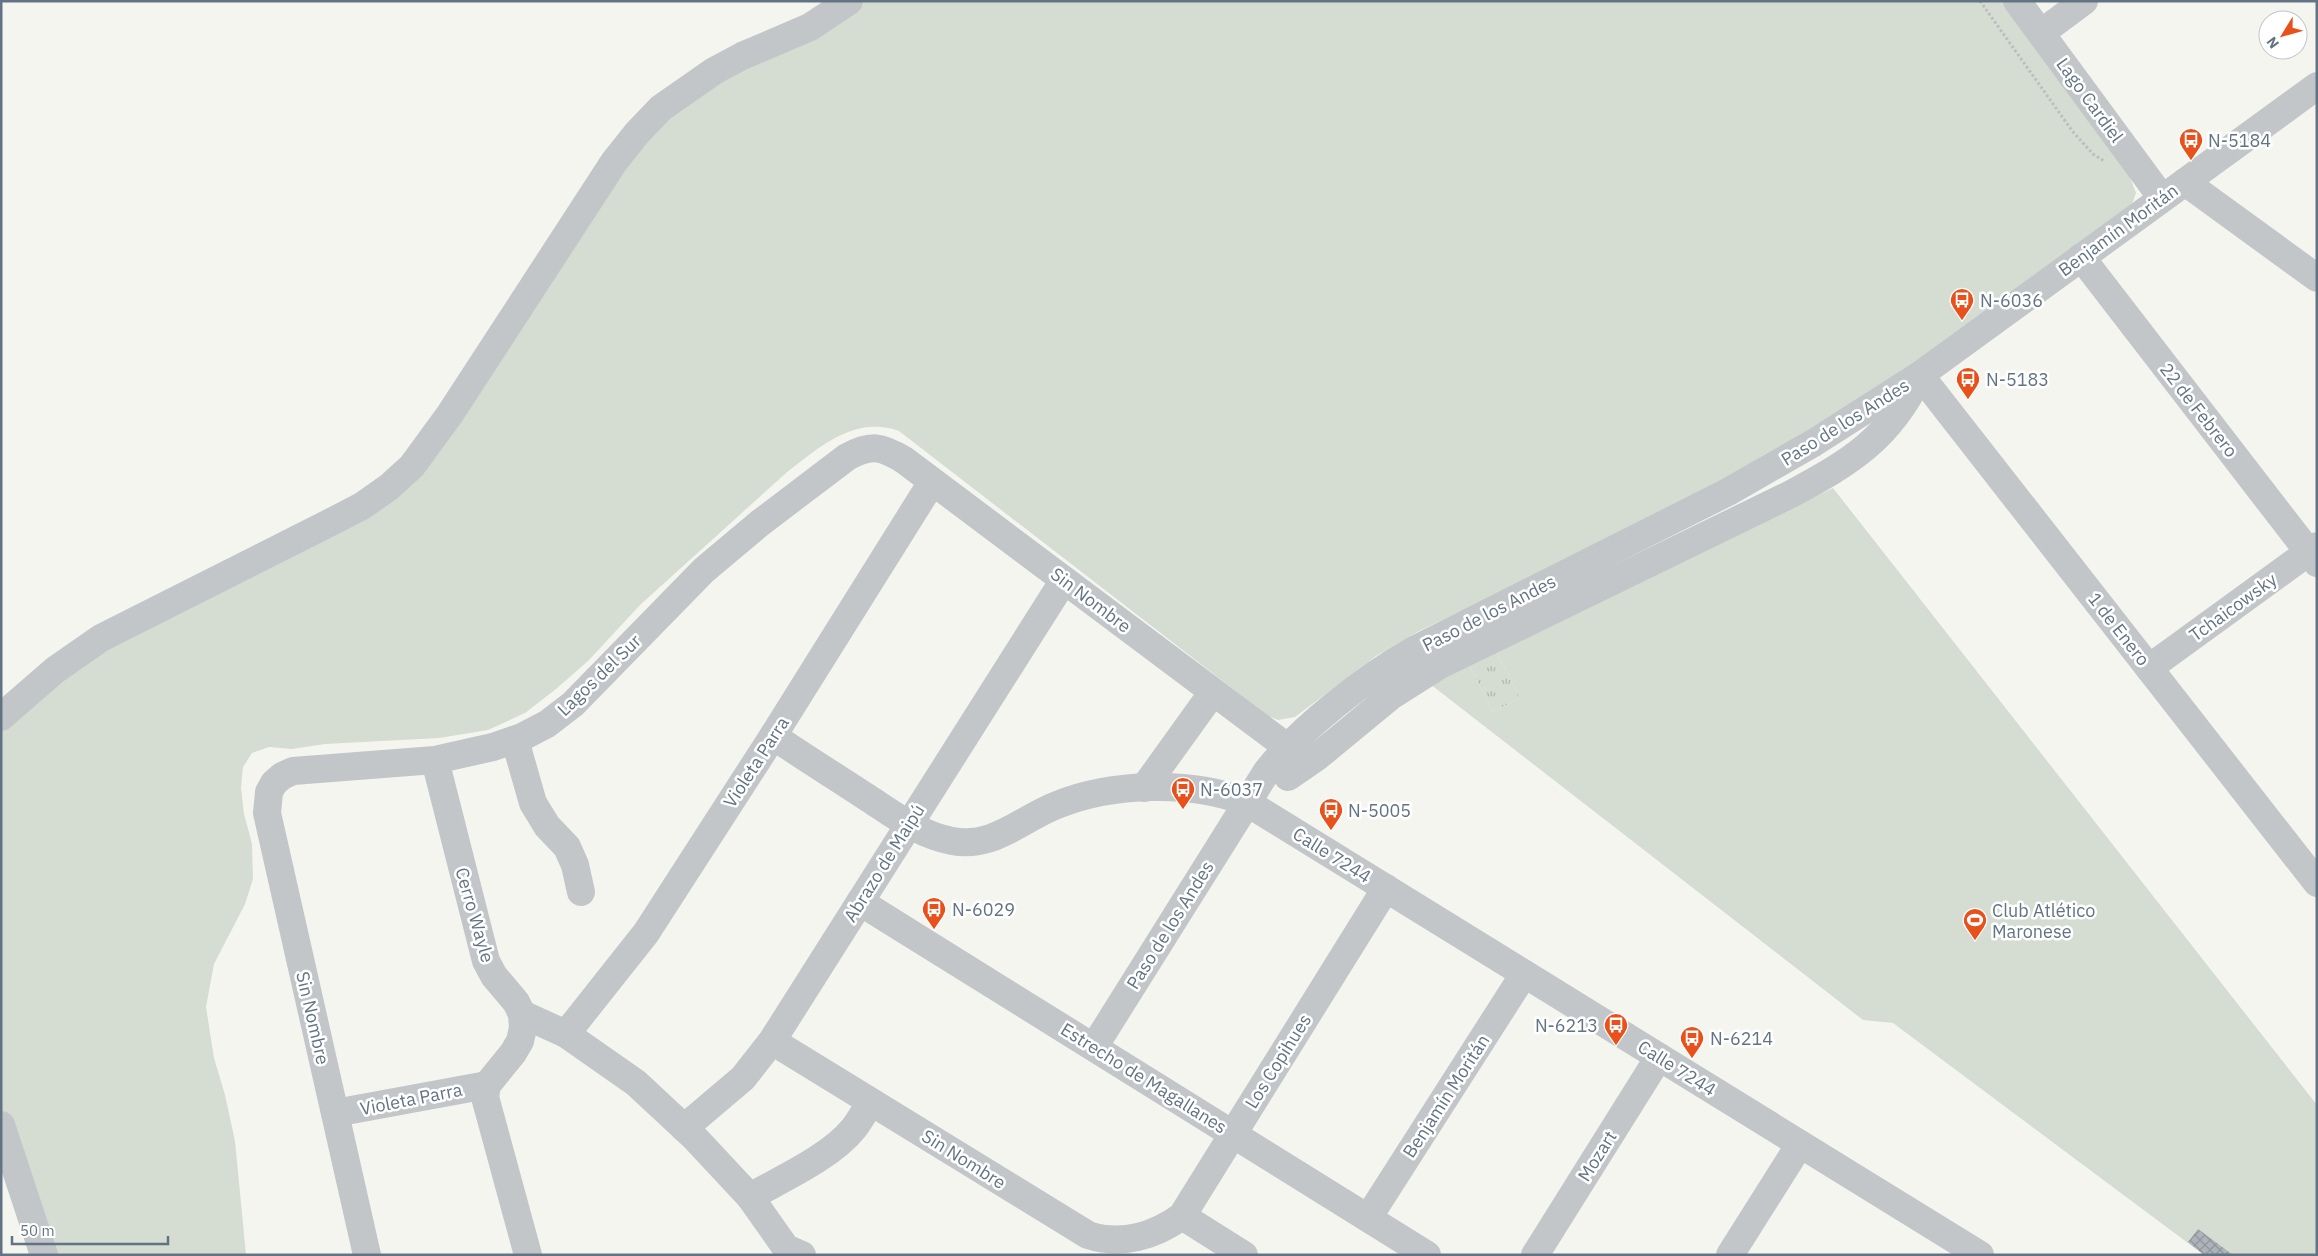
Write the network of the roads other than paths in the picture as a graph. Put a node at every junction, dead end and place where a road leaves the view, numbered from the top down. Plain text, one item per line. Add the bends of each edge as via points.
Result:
1 (849, 1) edge
2 (2017, 1) edge
3 (2084, 1) edge
4 (2041, 33) junction
5 (2317, 86) edge
6 (2185, 182) junction
7 (2162, 198) junction
8 (2081, 258) junction
9 (2317, 278) edge
10 (1920, 374) junction
11 (869, 448) joint
12 (932, 482) junction
13 (2314, 554) edge
14 (1064, 580) junction
15 (2149, 668) junction
16 (1213, 692) junction
17 (1, 717) edge
18 (773, 736) junction
19 (515, 740) junction
20 (1295, 757) junction
21 (435, 760) junction
22 (274, 783) joint
23 (1144, 788) junction
24 (1246, 802) junction
25 (909, 824) junction
26 (2317, 883) edge
27 (1386, 888) junction
28 (581, 892) dead end
29 (860, 902) junction
30 (1524, 974) junction
31 (522, 1014) junction
32 (566, 1034) junction
33 (772, 1041) junction
34 (1094, 1047) junction
35 (1659, 1057) junction
36 (487, 1085) junction
37 (871, 1102) junction
38 (335, 1113) junction
39 (1, 1125) edge
40 (684, 1128) junction
41 (1233, 1134) junction
42 (1800, 1144) junction
43 (750, 1197) junction
44 (1368, 1218) junction
45 (1174, 1222) junction
46 (44, 1255) edge
47 (367, 1255) edge
48 (528, 1255) edge
49 (802, 1255) edge
50 (1244, 1255) edge
51 (1427, 1255) edge
52 (1535, 1255) edge
53 (1730, 1255) edge
54 (1980, 1255) edge

1 - 17 street via 810,27 714,71 662,108 637,133 596,188 450,414 412,466 389,487 362,506 101,638 55,670
2 - 4 street, Lago Cardiel
3 - 4 street
4 - 7 street, Lago Cardiel
5 - 6 street, Benjamín Moritán
6 - 7 street, Benjamín Moritán
6 - 9 street
7 - 8 street, Benjamín Moritán
8 - 10 street, Benjamín Moritán
8 - 13 street, 22 de Febrero
10 - 15 street, 1 de Enero
10 - 20 street, Paso de los Andes via 1754,478 1393,662 1352,692
11 - 12 street, Sin Nombre via 881,448 892,453
11 - 19 street, Lagos del Sur via 847,457 732,546 672,600 573,704 547,724
12 - 14 street, Sin Nombre
12 - 18 street, Violeta Parra
13 - 15 street, Tchaicowsky
14 - 16 street, Sin Nombre
14 - 25 street, Abrazo de Maipú
15 - 26 street, 1 de Enero
16 - 20 street, Sin Nombre
16 - 23 street
18 - 25 street
18 - 32 street, Violeta Parra via 646,933
19 - 21 street, Lagos del Sur
19 - 28 street via 533,803 547,826 567,847 576,865
20 - 24 street, Paso de los Andes via 1267,771
21 - 22 street, Lagos del Sur via 305,769 282,776
21 - 31 street, Cerro Wayle via 486,961
22 - 38 street, Sin Nombre via 267,813
23 - 24 street via 1227,794
23 - 25 street via 1080,796 1008,831 973,842 937,838
24 - 27 street, Calle 7244
24 - 34 street, Paso de los Andes
25 - 29 street, Abrazo de Maipú
27 - 30 street, Calle 7244
27 - 41 street, Los Copihues
29 - 33 street, Abrazo de Maipú
29 - 34 street, Estrecho de Magallanes
30 - 35 street, Calle 7244
30 - 44 street, Benjamín Moritán
31 - 32 street
31 - 36 street via 520,1042
32 - 40 street via 636,1084
33 - 37 street, Sin Nombre
33 - 40 street, Abrazo de Maipú via 743,1078
34 - 41 street, Estrecho de Magallanes
35 - 42 street, Calle 7244
35 - 52 street, Mozart
36 - 38 street, Violeta Parra
36 - 48 street via 487,1110
37 - 43 street via 853,1130 839,1142
37 - 45 street, Sin Nombre via 1088,1235 1104,1240 1122,1240
38 - 47 street, Sin Nombre
39 - 46 street
40 - 43 street
41 - 44 street, Estrecho de Magallanes
41 - 45 street, Los Copihues
42 - 53 street
42 - 54 street, Calle 7244
43 - 49 street via 786,1248
44 - 51 street, Estrecho de Magallanes
45 - 50 street

